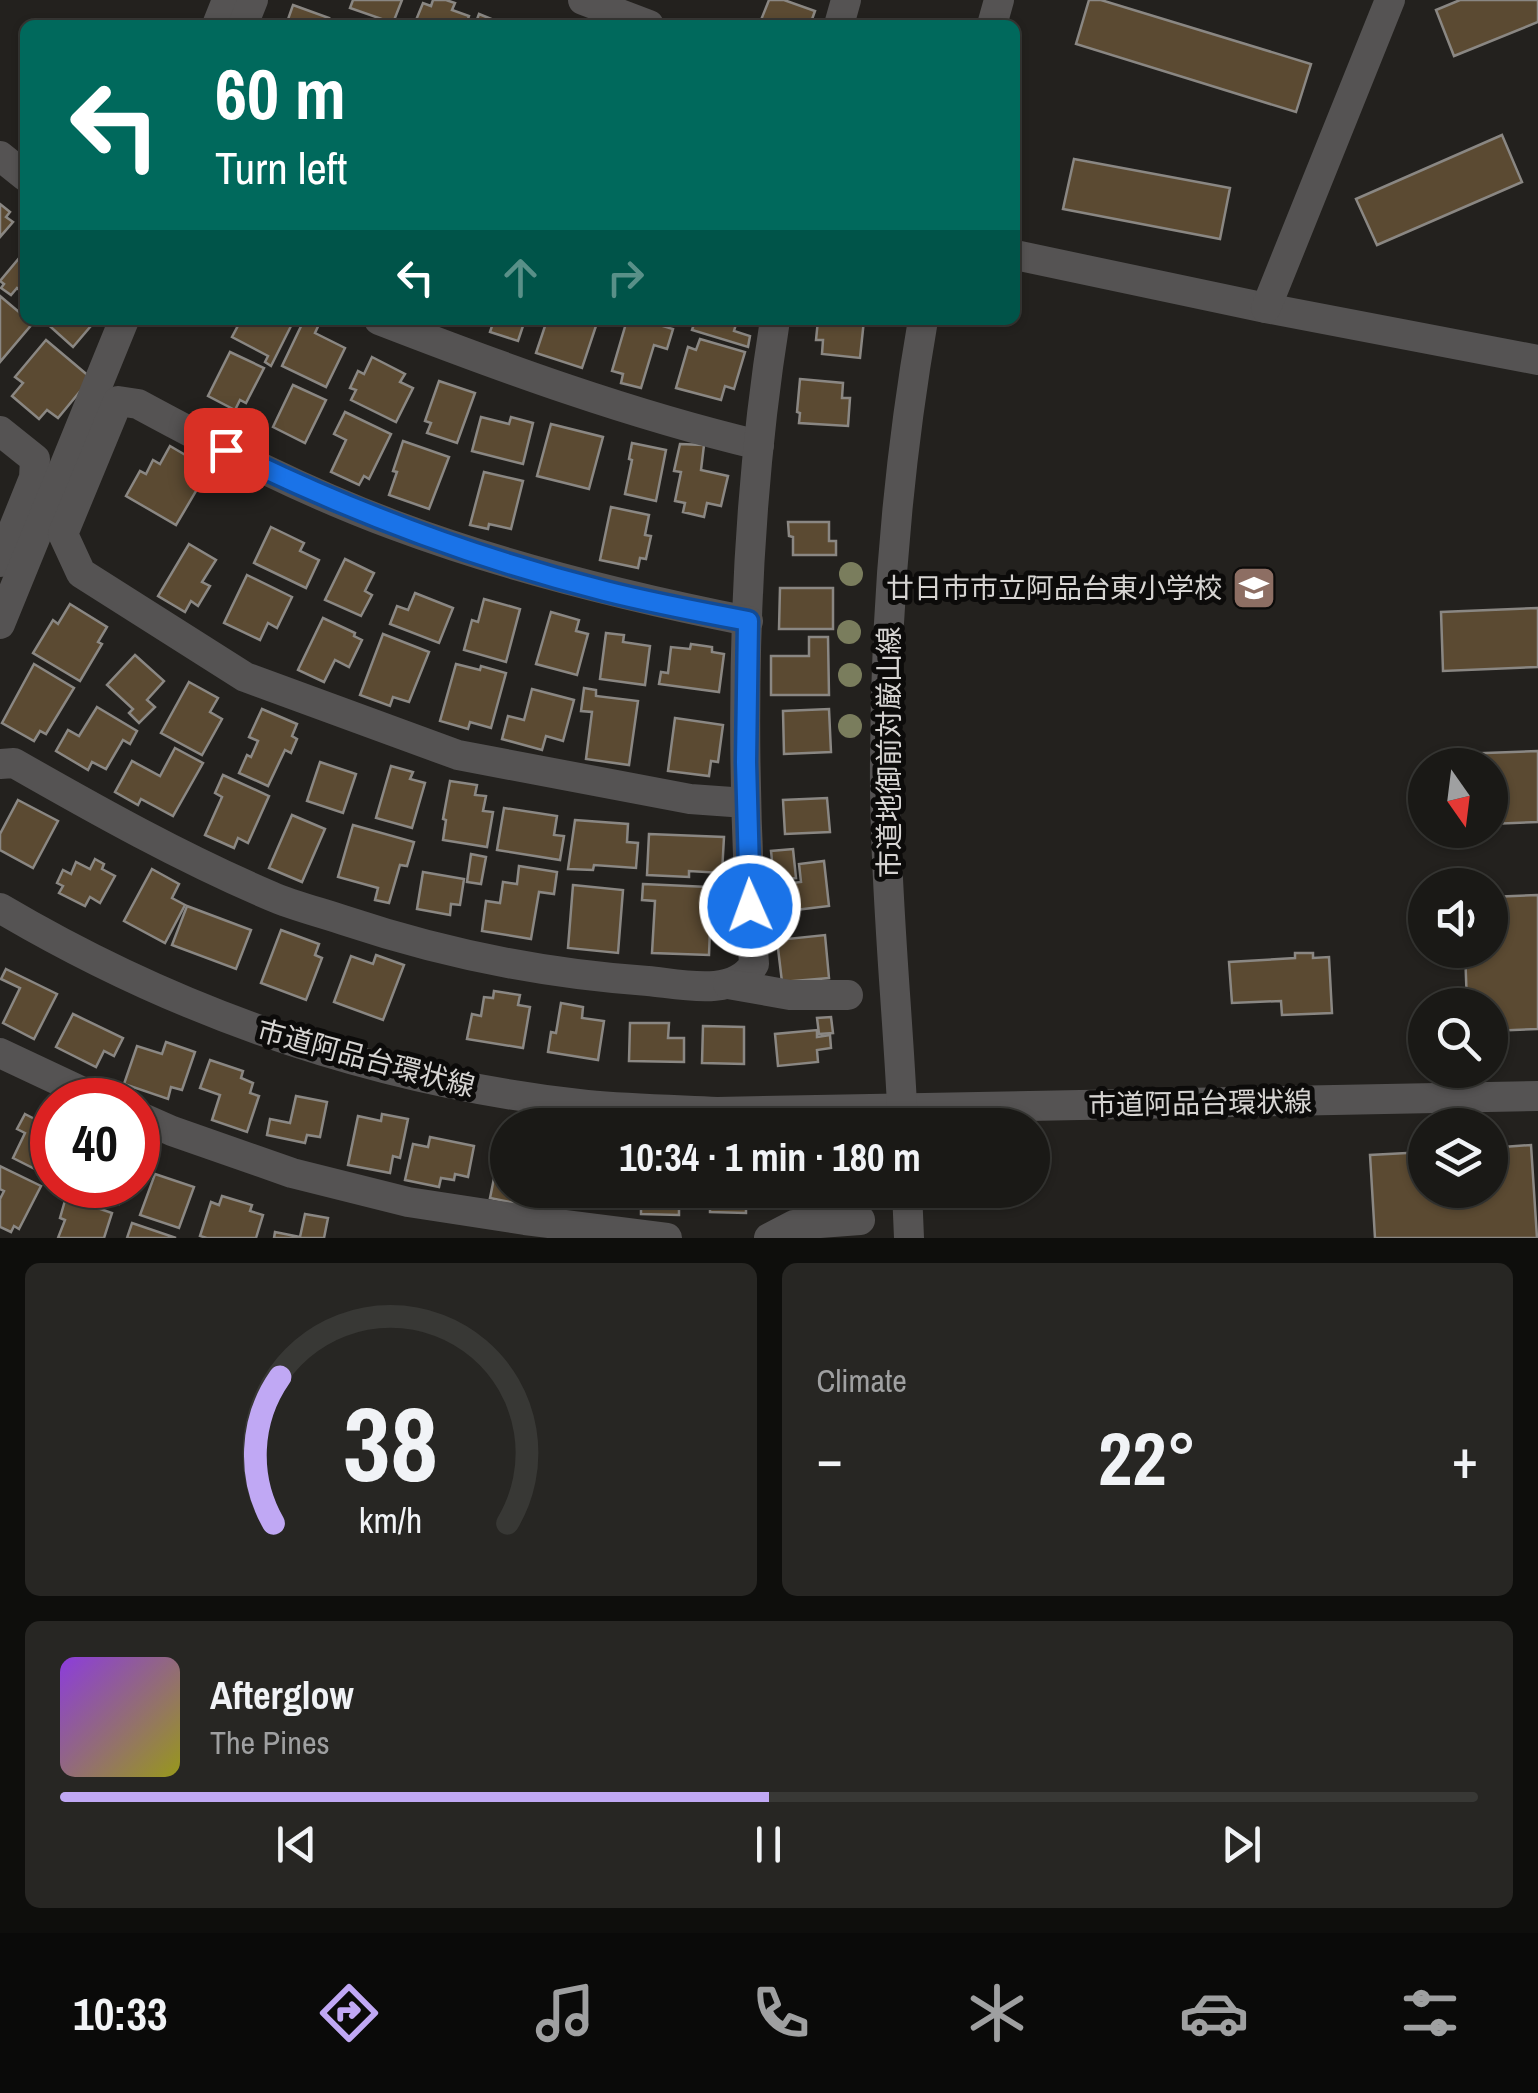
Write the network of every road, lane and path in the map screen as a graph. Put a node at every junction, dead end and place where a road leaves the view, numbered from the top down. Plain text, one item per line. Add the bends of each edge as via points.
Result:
1 (583, 0) edge
2 (1390, 0) edge
3 (636, 20) edge
4 (0, 156) edge
5 (20, 172) edge
6 (1020, 256) edge
7 (1266, 308) junction
8 (122, 325) edge
9 (392, 325) edge
10 (774, 325) edge
11 (922, 325) edge
12 (1538, 360) edge
13 (0, 430) edge
14 (758, 445) junction
15 (0, 562) edge
16 (748, 621) junction
17 (0, 624) edge
18 (0, 764) edge
19 (746, 803) junction
20 (0, 908) edge
21 (728, 984) junction
22 (848, 996) dead end
23 (0, 1053) edge
24 (53, 1078) edge
25 (1538, 1096) edge
26 (643, 1108) edge
27 (902, 1108) edge
28 (1050, 1112) edge
29 (160, 1126) edge
30 (907, 1208) edge
31 (860, 1220) dead end
32 (667, 1238) edge
33 (769, 1238) edge
34 (909, 1238) edge

1 - 3 street
2 - 7 street
4 - 5 street
6 - 7 street
7 - 12 street
8 - 17 street
9 - 14 street via 572,390
10 - 14 street
11 - 27 street, 市道地御前対厳山線 via 899,489 886,705
13 - 15 street via 35,460
14 - 16 street
16 - 19 street
16 - 19 street via 586,586 393,525 138,404 118,401 63,534 81,573 246,677 458,755 690,799
18 - 21 street via 14,763 165,848 274,898 391,936 588,977
19 - 21 street via 754,964
20 - 26 street, 市道阿品台環状線 via 164,993 282,1039 403,1074 528,1097
21 - 22 street
23 - 24 street
25 - 28 street, 市道阿品台環状線
29 - 32 street via 292,1173 408,1202
30 - 34 street
31 - 33 street via 794,1225

